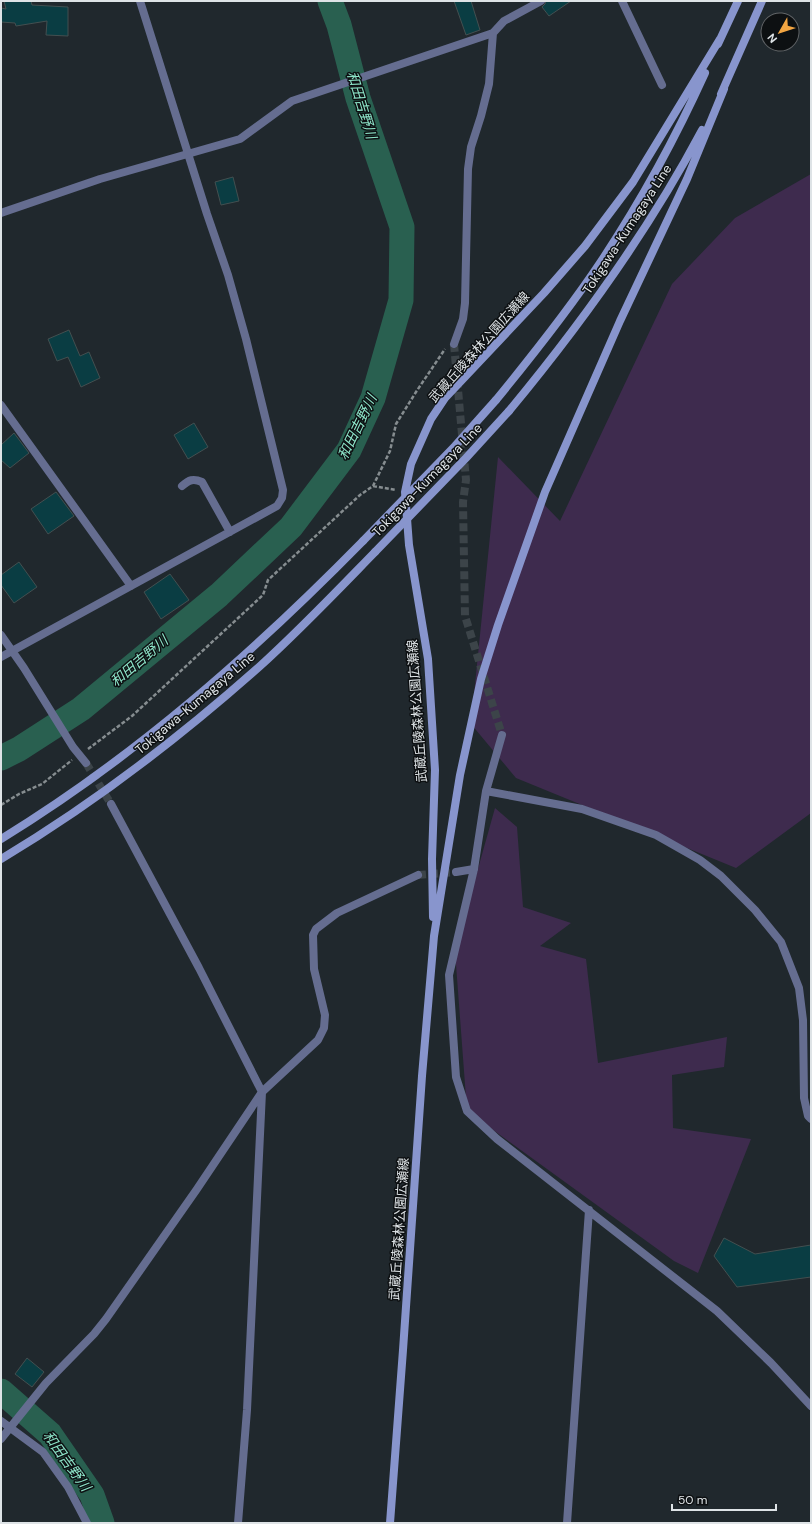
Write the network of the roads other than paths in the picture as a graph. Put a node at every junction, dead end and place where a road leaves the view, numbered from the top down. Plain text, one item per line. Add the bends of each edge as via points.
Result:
1 (140, 1) edge
2 (541, 1) edge
3 (622, 1) edge
4 (762, 1) edge
5 (737, 3) edge
6 (493, 33) junction
7 (720, 39) junction
8 (662, 85) dead end
9 (724, 89) junction
10 (188, 155) junction
11 (1, 213) edge
12 (454, 344) tunnel mouth
13 (1, 405) edge
14 (182, 486) dead end
15 (230, 532) junction
16 (131, 586) junction
17 (1, 635) edge
18 (13, 651) junction
19 (1, 657) edge
20 (502, 735) tunnel mouth
21 (86, 763) tunnel mouth
22 (486, 792) junction
23 (111, 804) tunnel mouth
24 (1, 839) edge
25 (1, 859) edge
26 (474, 869) junction
27 (456, 872) tunnel mouth
28 (418, 875) tunnel mouth
29 (434, 936) junction
30 (262, 1092) junction
31 (811, 1119) edge
32 (589, 1210) junction
33 (811, 1406) edge
34 (1, 1421) edge
35 (10, 1428) junction
36 (1, 1439) edge
37 (87, 1523) edge
38 (238, 1523) edge
39 (390, 1523) edge
40 (567, 1523) edge

1 - 10 street
2 - 6 street via 504,21
3 - 8 street
4 - 9 main road, Tokigawa-Kumagaya Line
5 - 7 main road, Tokigawa-Kumagaya Line
6 - 10 street via 292,101 240,139
6 - 12 street via 490,84 471,147 468,169 465,303 463,319
7 - 24 main road, Tokigawa-Kumagaya Line, bridge via 682,123 600,264 529,359 455,446 319,585 197,697 104,770
7 - 29 main road, 武蔵丘陵森林公園広瀬線 via 633,182 614,207 544,293 445,398 417,448 407,478 405,492 409,545 428,659 434,746
9 - 25 main road, Tokigawa-Kumagaya Line, bridge via 685,162 635,244 543,370 466,458 330,598 208,710 113,785
9 - 29 main road, 武蔵丘陵森林公園広瀬線 via 687,179 620,321 545,492 498,625 481,679 460,776
10 - 11 street via 100,179
10 - 15 street via 236,304 284,490 277,506
13 - 16 street
14 - 15 street via 190,480 197,479 202,482
15 - 16 street
16 - 18 street
17 - 18 street
18 - 19 street
18 - 21 street via 73,747
20 - 22 street
22 - 26 street
22 - 31 street via 582,809 656,835 700,860 721,876 755,910 782,942 799,988 803,1020 804,1098
23 - 30 street via 200,968
26 - 27 street
26 - 32 street via 449,975 456,1078 467,1111 497,1139
28 - 30 street via 337,913 316,928 312,935 314,969 325,1015 324,1028 318,1040
29 - 39 main road, 武蔵丘陵森林公園広瀬線
30 - 35 street via 106,1319 46,1383
30 - 38 street via 247,1410
32 - 33 street via 717,1311
32 - 40 street
34 - 35 street
35 - 36 street
35 - 37 street via 43,1452 68,1487

